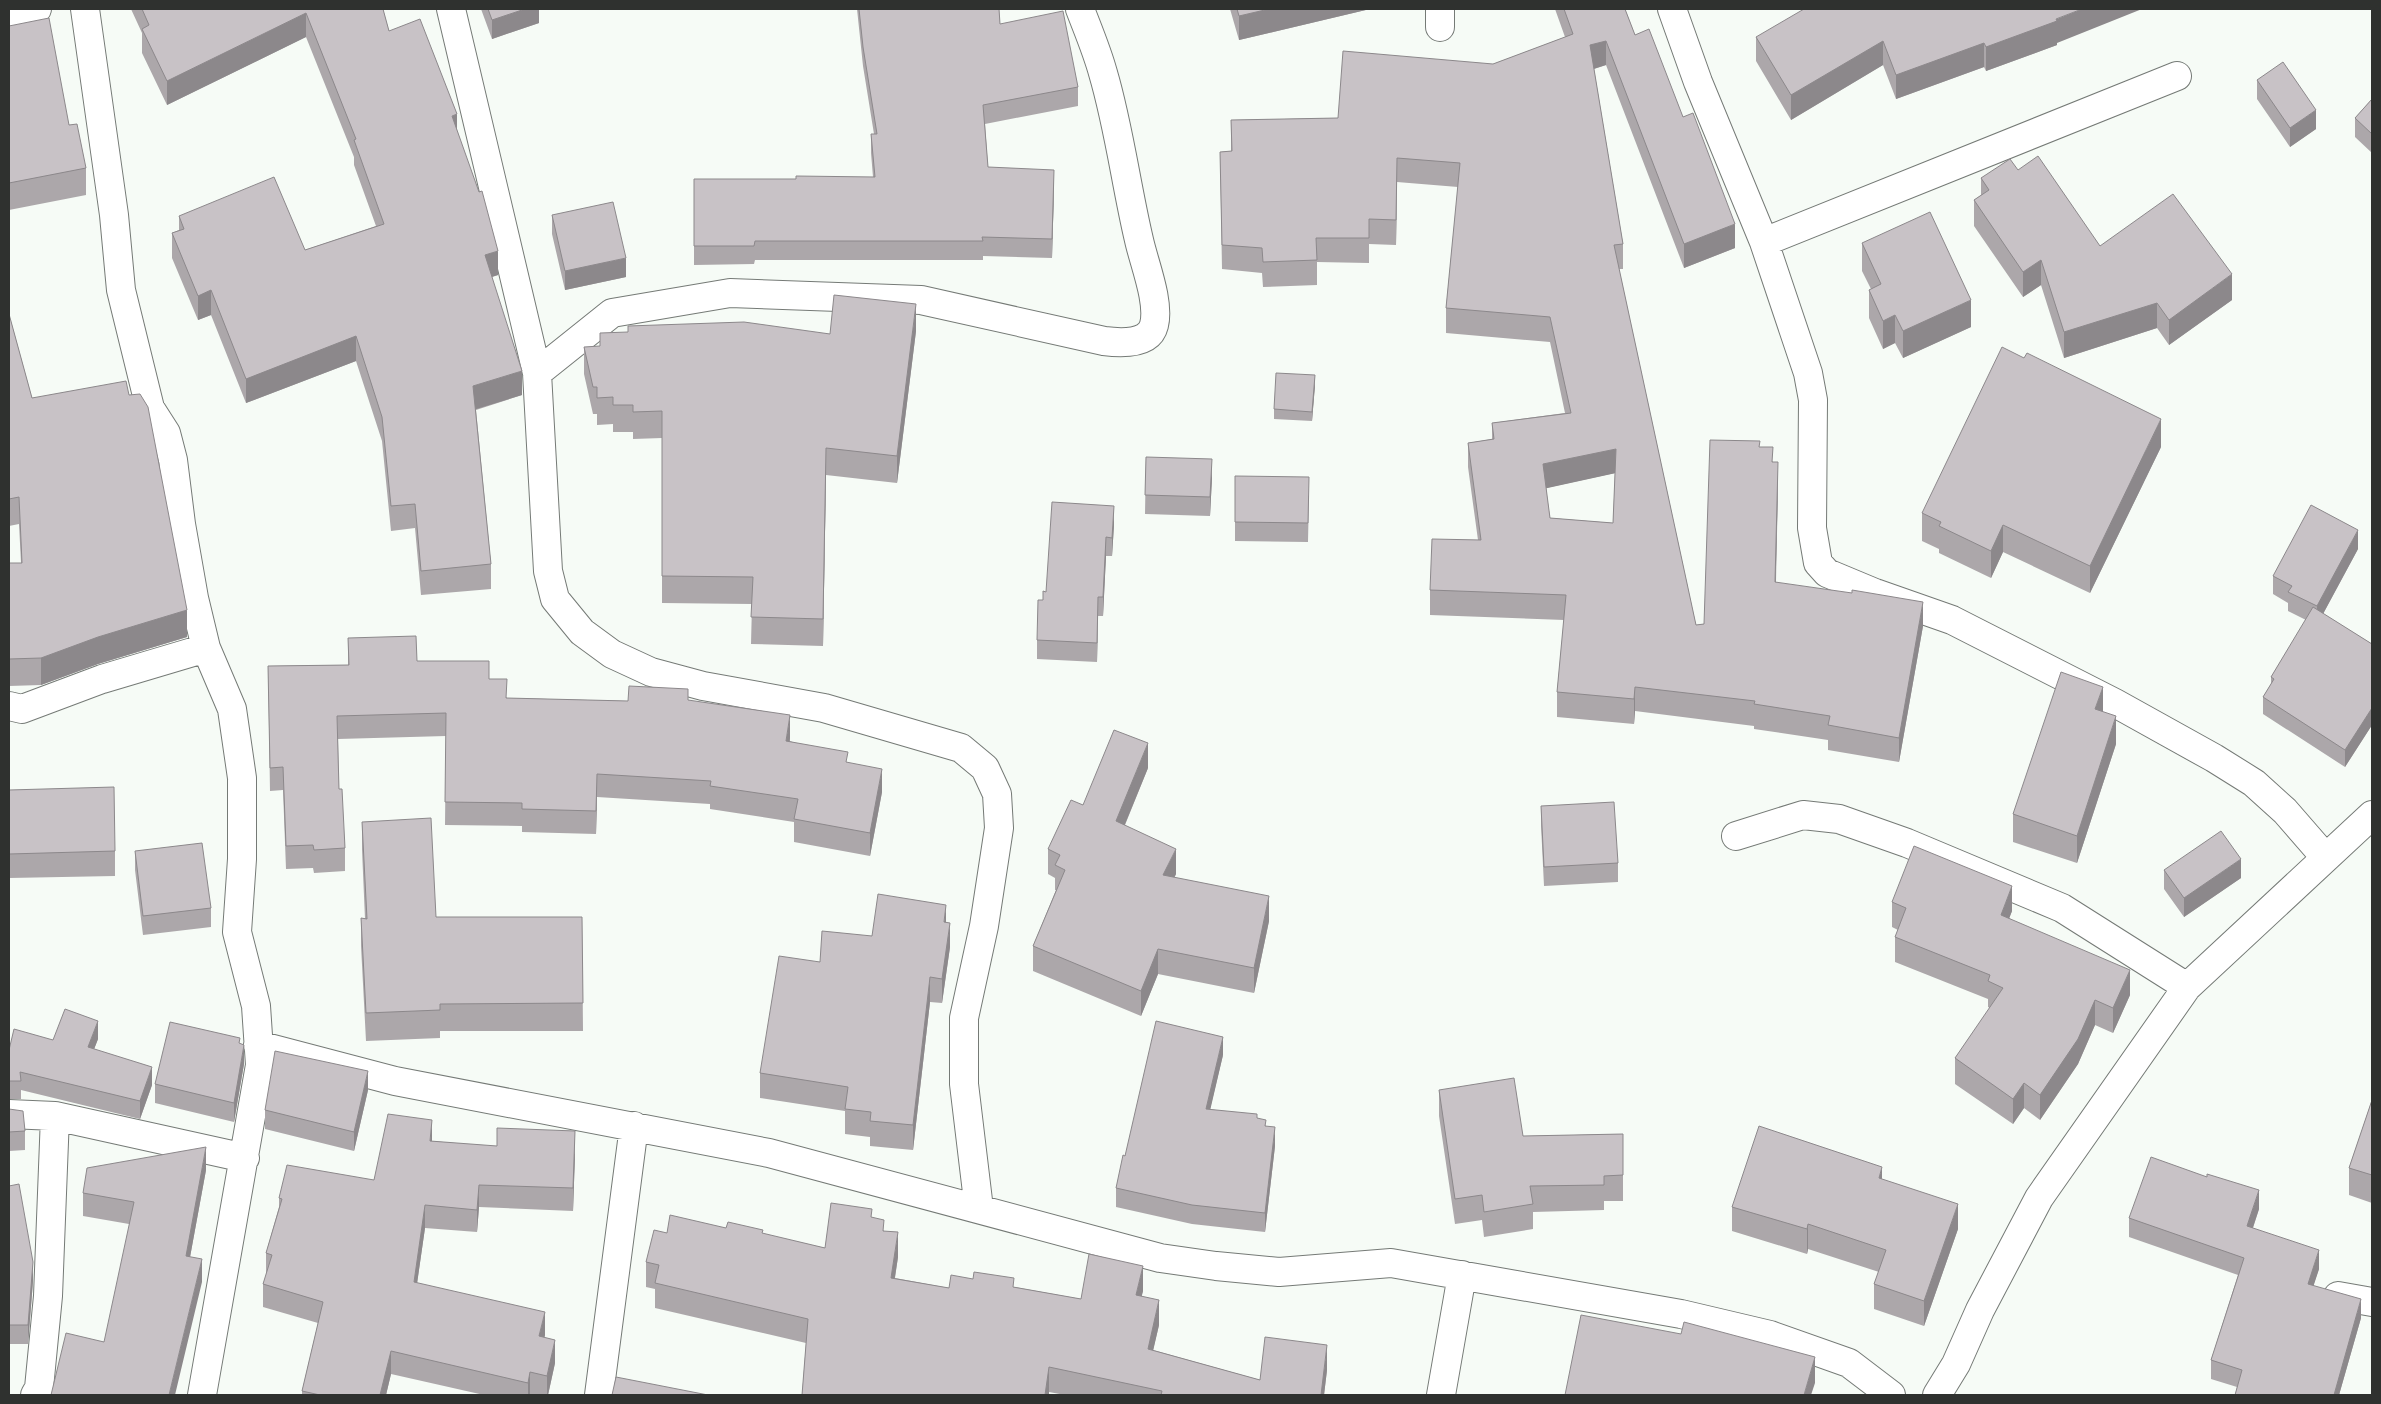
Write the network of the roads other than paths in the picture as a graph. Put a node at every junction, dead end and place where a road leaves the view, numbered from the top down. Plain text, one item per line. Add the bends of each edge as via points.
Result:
1 (37, 9) edge
2 (85, 9) edge
3 (451, 9) edge
4 (1080, 9) edge
5 (1672, 9) edge
6 (9, 18) edge
7 (2178, 76) dead end
8 (1764, 242) junction
9 (537, 373) junction
10 (206, 648) junction
11 (9, 706) edge
12 (2372, 815) edge
13 (1736, 836) dead end
14 (2325, 857) junction
15 (2186, 987) junction
16 (258, 1046) junction
17 (9, 1114) edge
18 (55, 1116) junction
19 (634, 1126) junction
20 (245, 1158) junction
21 (979, 1209) junction
22 (1462, 1275) junction
23 (2338, 1296) edge
24 (2372, 1302) edge
25 (35, 1395) edge
26 (202, 1395) edge
27 (599, 1395) edge
28 (1442, 1395) edge
29 (1891, 1395) edge
30 (1937, 1395) edge

1 - 6 street
2 - 10 street via 114,215 120,290 150,408 166,433 173,460 181,524
3 - 9 street
4 - 9 street via 1103,74 1153,294 1154,326 1146,336 1120,343 1104,341 921,300 730,293 612,312
5 - 8 street via 1698,82
7 - 8 street
8 - 14 street via 1808,373 1813,400 1812,528 1818,563 1827,573 1952,620 2214,758 2254,783
9 - 21 street via 548,571 555,599 582,632 612,654 651,672 703,686 824,708 961,748 984,768 997,794 999,828 984,926 964,1018 964,1084
10 - 11 street via 102,679 22,709
10 - 16 street via 232,709 242,778 242,859 237,932 256,1006
12 - 14 street
13 - 15 street via 1803,815 1839,819 1907,843 2062,908
14 - 15 street
15 - 30 street via 2039,1198 1980,1310 1956,1364
16 - 19 street via 395,1081
16 - 20 street via 260,1065
17 - 18 street
18 - 20 street
18 - 25 street via 48,1296 39,1388
19 - 21 street via 769,1153
19 - 27 street
20 - 26 street
21 - 22 street via 1160,1258 1216,1266 1279,1272 1391,1263
22 - 28 street
22 - 29 street via 1681,1314 1770,1335 1849,1363
23 - 24 street

